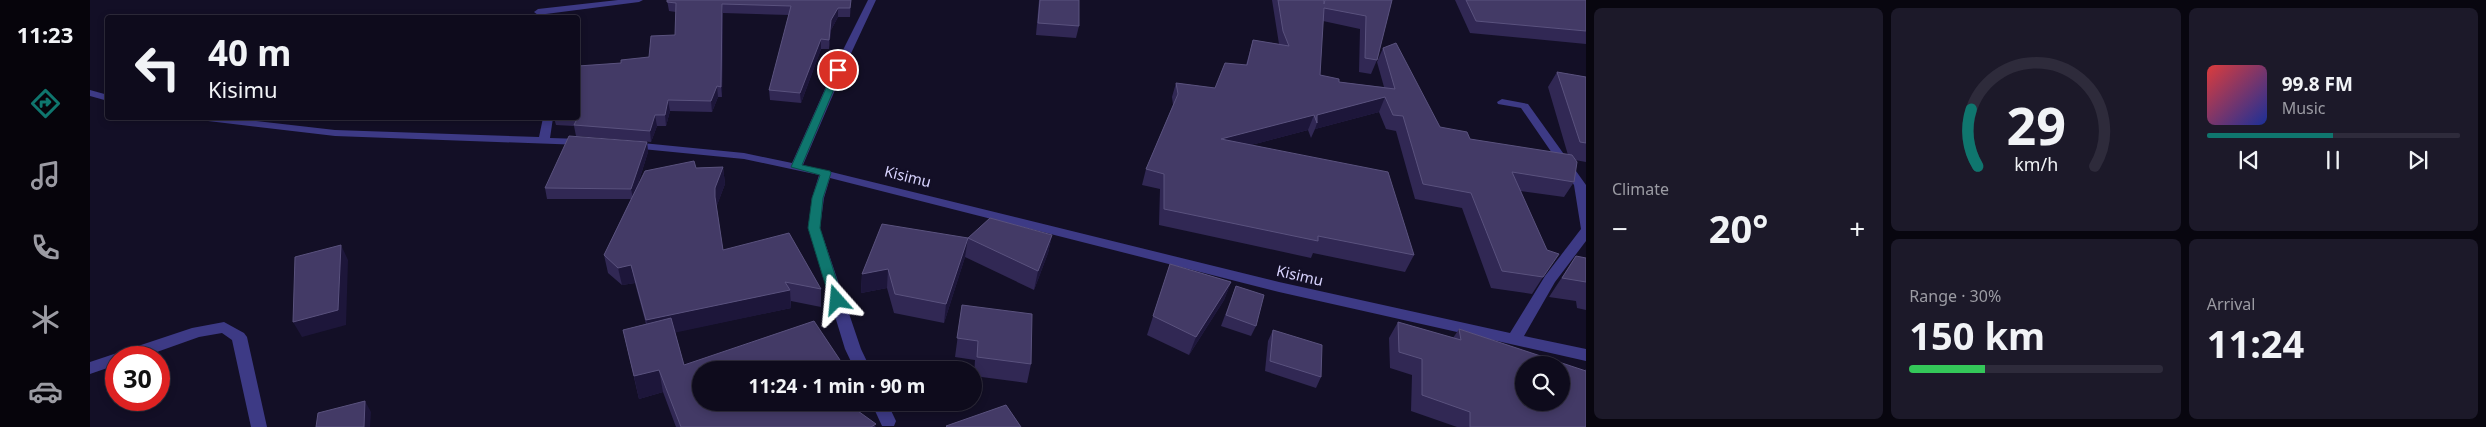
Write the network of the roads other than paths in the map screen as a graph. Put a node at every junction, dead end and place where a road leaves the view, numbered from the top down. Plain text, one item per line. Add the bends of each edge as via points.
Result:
1 (536, 0) edge
2 (639, 0) edge
3 (872, 0) edge
4 (538, 15) edge
5 (90, 93) edge
6 (105, 97) edge
7 (1502, 102) dead end
8 (225, 120) edge
9 (548, 120) edge
10 (544, 139) junction
11 (591, 142) edge
12 (619, 144) edge
13 (796, 167) junction
14 (826, 173) junction
15 (1586, 227) edge
16 (1586, 232) edge
17 (1514, 339) junction
18 (156, 346) edge
19 (1586, 355) edge
20 (859, 361) edge
21 (105, 363) edge
22 (90, 368) edge
23 (883, 411) edge
24 (888, 421) dead end
25 (259, 427) edge

1 - 4 street
2 - 4 street
3 - 13 street via 849,43
5 - 6 street
7 - 15 street via 1524,106 1580,185
8 - 10 street via 335,133
9 - 10 street
10 - 11 street
12 - 13 street, Kisimu via 744,156
13 - 14 street, Kisimu
14 - 17 street, Kisimu via 1279,287
14 - 20 street via 814,228
16 - 17 street via 1550,279
17 - 19 street, Kisimu
18 - 25 street via 224,327 239,337
21 - 22 street
23 - 24 street

